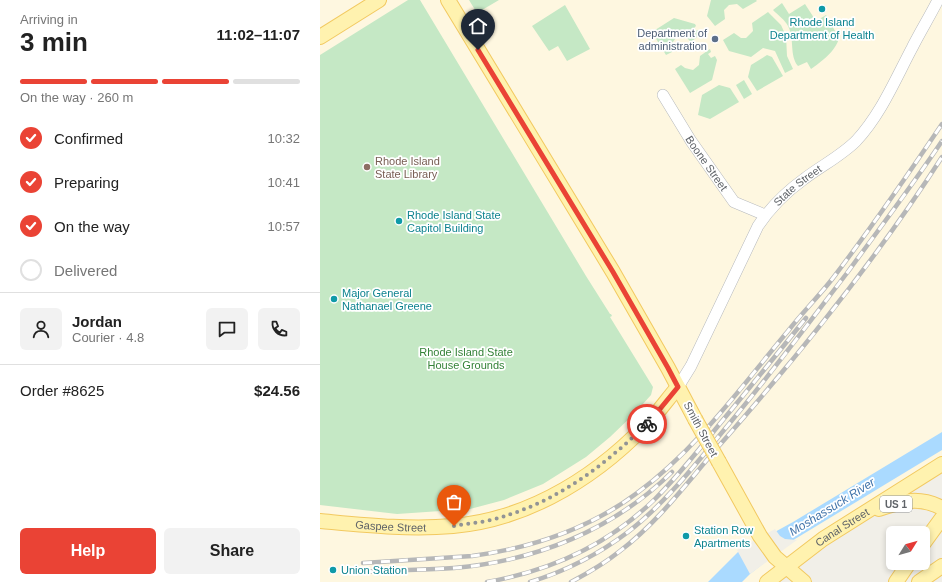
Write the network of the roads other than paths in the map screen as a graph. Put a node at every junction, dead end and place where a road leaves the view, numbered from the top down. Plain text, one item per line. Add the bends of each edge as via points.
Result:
1 (379, 0) edge
2 (448, 0) edge
3 (938, 0) edge
4 (320, 37) edge
5 (663, 96) dead end
6 (765, 215) junction
7 (678, 387) junction
8 (942, 464) edge
9 (942, 508) edge
10 (942, 518) edge
11 (320, 521) edge
12 (852, 521) junction
13 (930, 534) edge
14 (942, 566) edge
15 (785, 567) junction
16 (904, 570) edge
17 (766, 582) edge
18 (804, 582) edge
19 (896, 582) edge
20 (920, 582) edge

1 - 4 main road
2 - 7 main road, Smith Street via 613,272
3 - 6 street, State Street via 887,98 870,124 855,142 784,195
5 - 6 street, Boone Street via 734,202
6 - 7 street, State Street via 691,366
7 - 11 main road, Gaspee Street via 655,415 599,468 574,484 520,511 487,521 422,528
7 - 15 main road, Smith Street, bridge via 760,536
8 - 12 main road, Canal Street
9 - 12 main road, US 1 via 921,500 909,501
10 - 13 main road
12 - 15 main road, Canal Street / US 1
14 - 20 main road
15 - 17 main road, Canal Street
15 - 18 main road, Smith Street
16 - 19 main road

